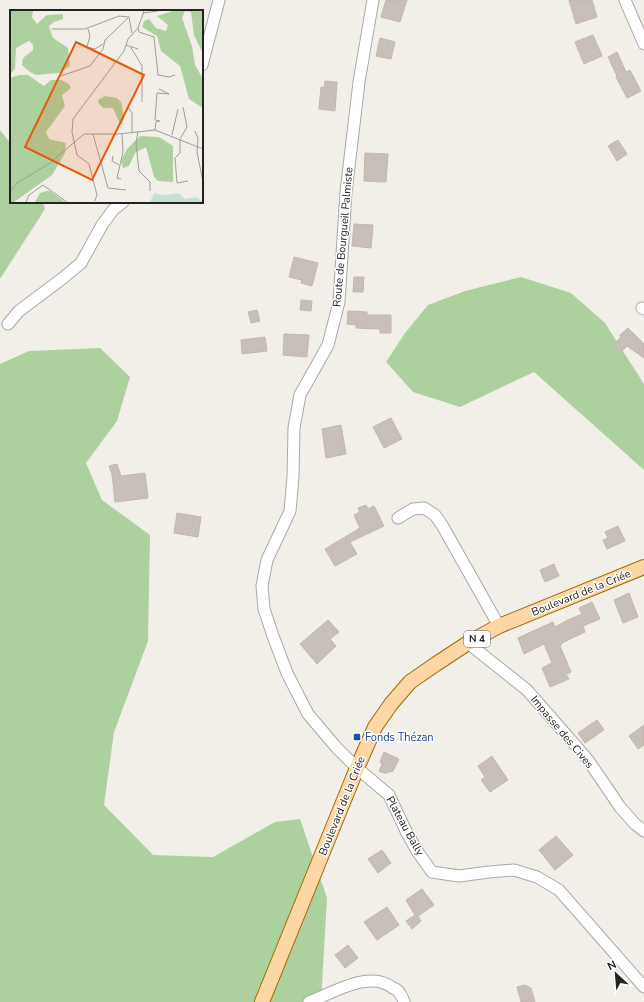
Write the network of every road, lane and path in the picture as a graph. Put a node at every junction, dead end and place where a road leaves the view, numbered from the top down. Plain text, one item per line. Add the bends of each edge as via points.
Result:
1 (219, 0) edge
2 (373, 0) edge
3 (625, 0) edge
4 (644, 44) edge
5 (203, 60) edge
6 (122, 203) edge
7 (8, 324) dead end
8 (398, 518) dead end
9 (644, 567) edge
10 (499, 626) junction
11 (468, 644) junction
12 (357, 768) junction
13 (644, 831) edge
14 (644, 987) edge
15 (262, 1002) edge
16 (309, 1002) edge
17 (404, 1002) edge

1 - 5 street
2 - 12 street, Route de Bourgueil Palmiste via 359,82 346,192 339,302 328,345 300,395 294,428 290,511 267,560 262,586 264,609 273,636 287,673 308,714
3 - 4 street
6 - 7 street via 113,210 102,226 81,263 19,311
8 - 10 street via 413,510 424,508 434,515
9 - 10 main road, Boulevard de la Criée / N 4
10 - 11 main road, Boulevard de la Criée / N 4
11 - 12 main road, Boulevard de la Criée / N 4 via 410,682 375,727
11 - 13 street, Impasse des Cives via 527,690 584,755 620,807
12 - 14 street, Plateau Bally via 389,795 406,832 432,872 459,876 514,870 537,877 558,890
12 - 15 main road, Boulevard de la Criée / N 4
16 - 17 street via 363,981 389,984 400,993

